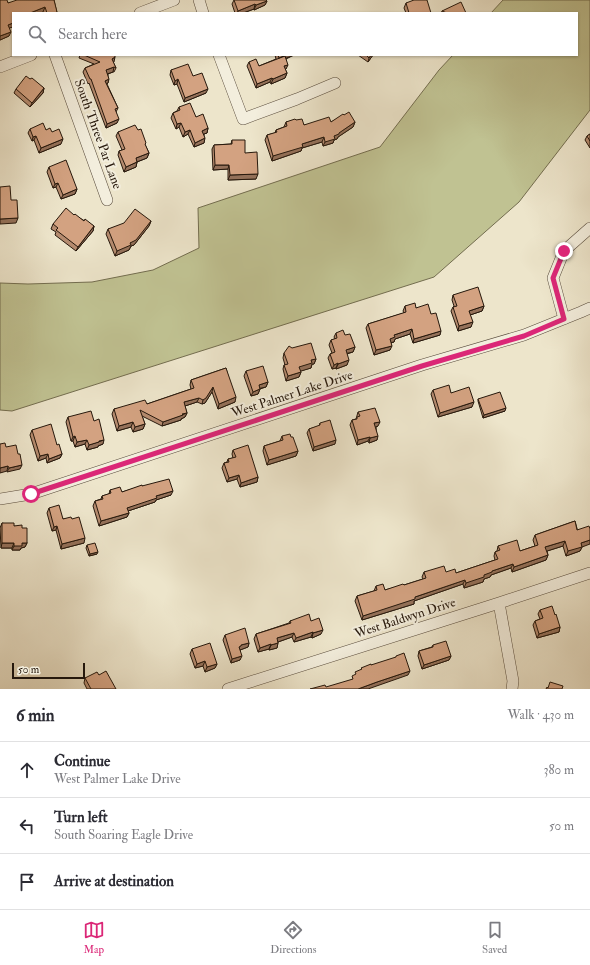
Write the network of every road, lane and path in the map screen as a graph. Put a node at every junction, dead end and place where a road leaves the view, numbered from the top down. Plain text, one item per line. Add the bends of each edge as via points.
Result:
1 (174, 0) edge
2 (199, 0) edge
3 (143, 12) edge
4 (203, 12) edge
5 (28, 56) edge
6 (55, 56) edge
7 (219, 56) edge
8 (0, 67) edge
9 (335, 83) dead end
10 (107, 200) dead end
11 (590, 228) edge
12 (590, 308) edge
13 (564, 319) junction
14 (0, 499) edge
15 (590, 573) edge
16 (499, 603) junction
17 (228, 689) edge
18 (512, 689) edge

1 - 3 street
2 - 4 street
5 - 8 street
6 - 10 street, South Three Par Lane
7 - 9 street via 243,120
11 - 13 street via 564,251 553,278
12 - 13 street, West Palmer Lake Drive
13 - 14 street, West Palmer Lake Drive via 524,336 415,368 31,494
15 - 16 street, West Baldwyn Drive
16 - 17 street, West Baldwyn Drive
16 - 18 street via 513,681

